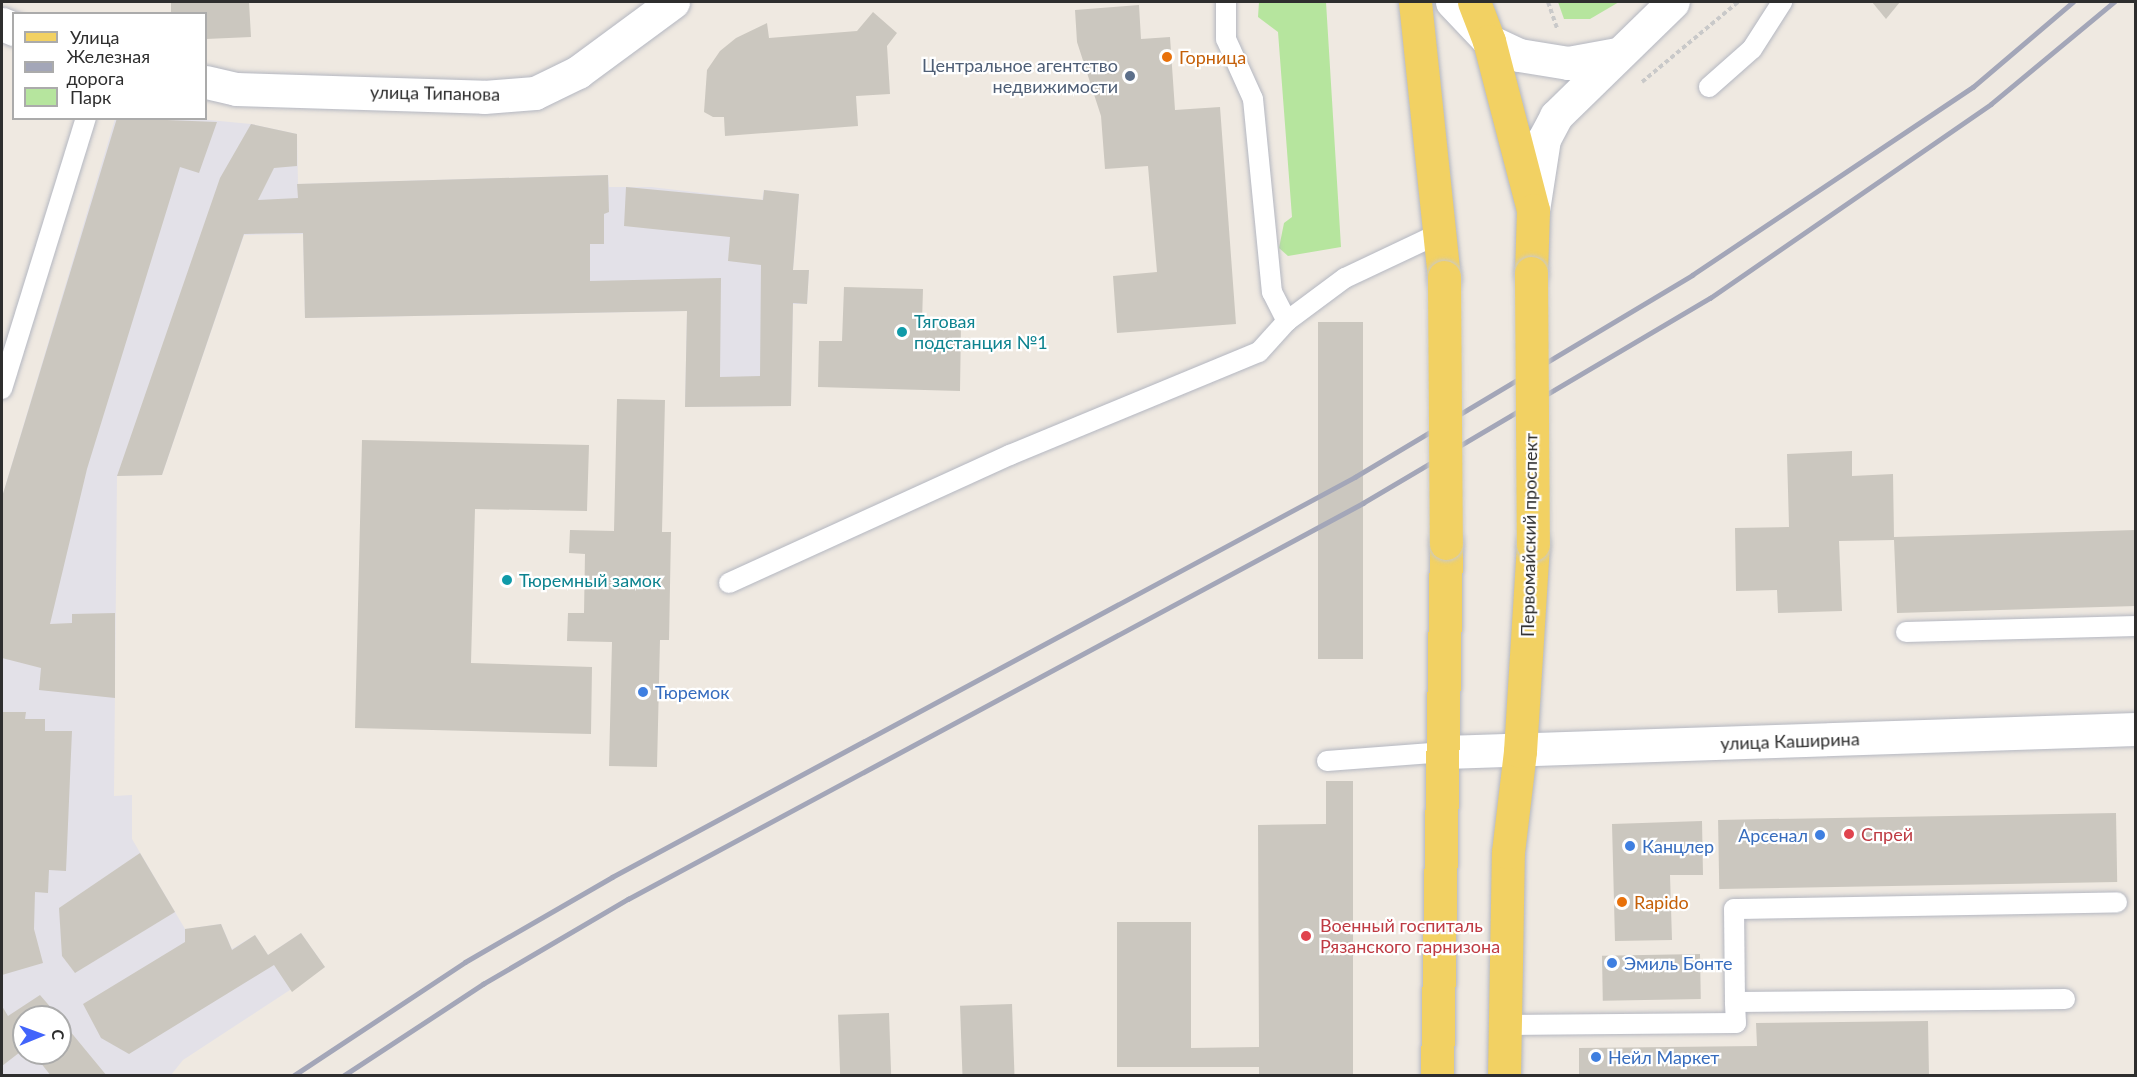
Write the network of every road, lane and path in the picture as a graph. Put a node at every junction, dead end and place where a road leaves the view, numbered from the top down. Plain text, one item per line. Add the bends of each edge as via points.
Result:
1 (668, 2) edge
2 (1226, 2) edge
3 (1415, 2) edge
4 (1452, 2) edge
5 (1474, 2) edge
6 (1647, 2) edge
7 (1673, 2) edge
8 (1738, 2) edge
9 (1782, 2) edge
10 (1489, 41) junction
11 (1627, 45) junction
12 (207, 82) edge
13 (1709, 87) dead end
14 (1634, 89) dead end
15 (85, 120) edge
16 (1533, 210) junction
17 (1440, 233) junction
18 (1287, 321) junction
19 (2, 389) edge
20 (729, 583) dead end
21 (2136, 626) edge
22 (1906, 632) dead end
23 (2136, 729) edge
24 (1520, 751) junction
25 (1445, 752) junction
26 (1327, 761) dead end
27 (2117, 902) dead end
28 (2065, 999) dead end
29 (1735, 1002) junction
30 (1505, 1025) junction
31 (1437, 1076) edge
32 (1504, 1076) edge

1 - 12 main road, улица Типанова via 578,72 535,93 484,97 236,89
2 - 18 lane via 1226,39 1253,99 1272,292
3 - 17 main road
4 - 10 main road
5 - 10 main road, Первомайский проспект
6 - 11 main road via 1648,13
7 - 11 main road
8 - 14 path
9 - 13 lane via 1752,50
10 - 11 main road via 1541,61 1568,63
10 - 16 main road, Первомайский проспект
11 - 16 main road via 1556,116 1544,139
15 - 19 lane
16 - 24 main road, Первомайский проспект, bridge via 1533,544
17 - 18 lane via 1345,278
17 - 25 main road, bridge via 1444,277
18 - 20 lane via 1259,352 1010,455
21 - 22 lane
23 - 24 main road, улица Каширина
24 - 25 main road, улица Каширина
24 - 30 main road, Первомайский проспект via 1508,852
25 - 26 lane
25 - 31 main road via 1439,853
27 - 29 lane via 1734,909
28 - 29 lane
29 - 30 lane via 1736,1023
30 - 32 main road, Первомайский проспект

